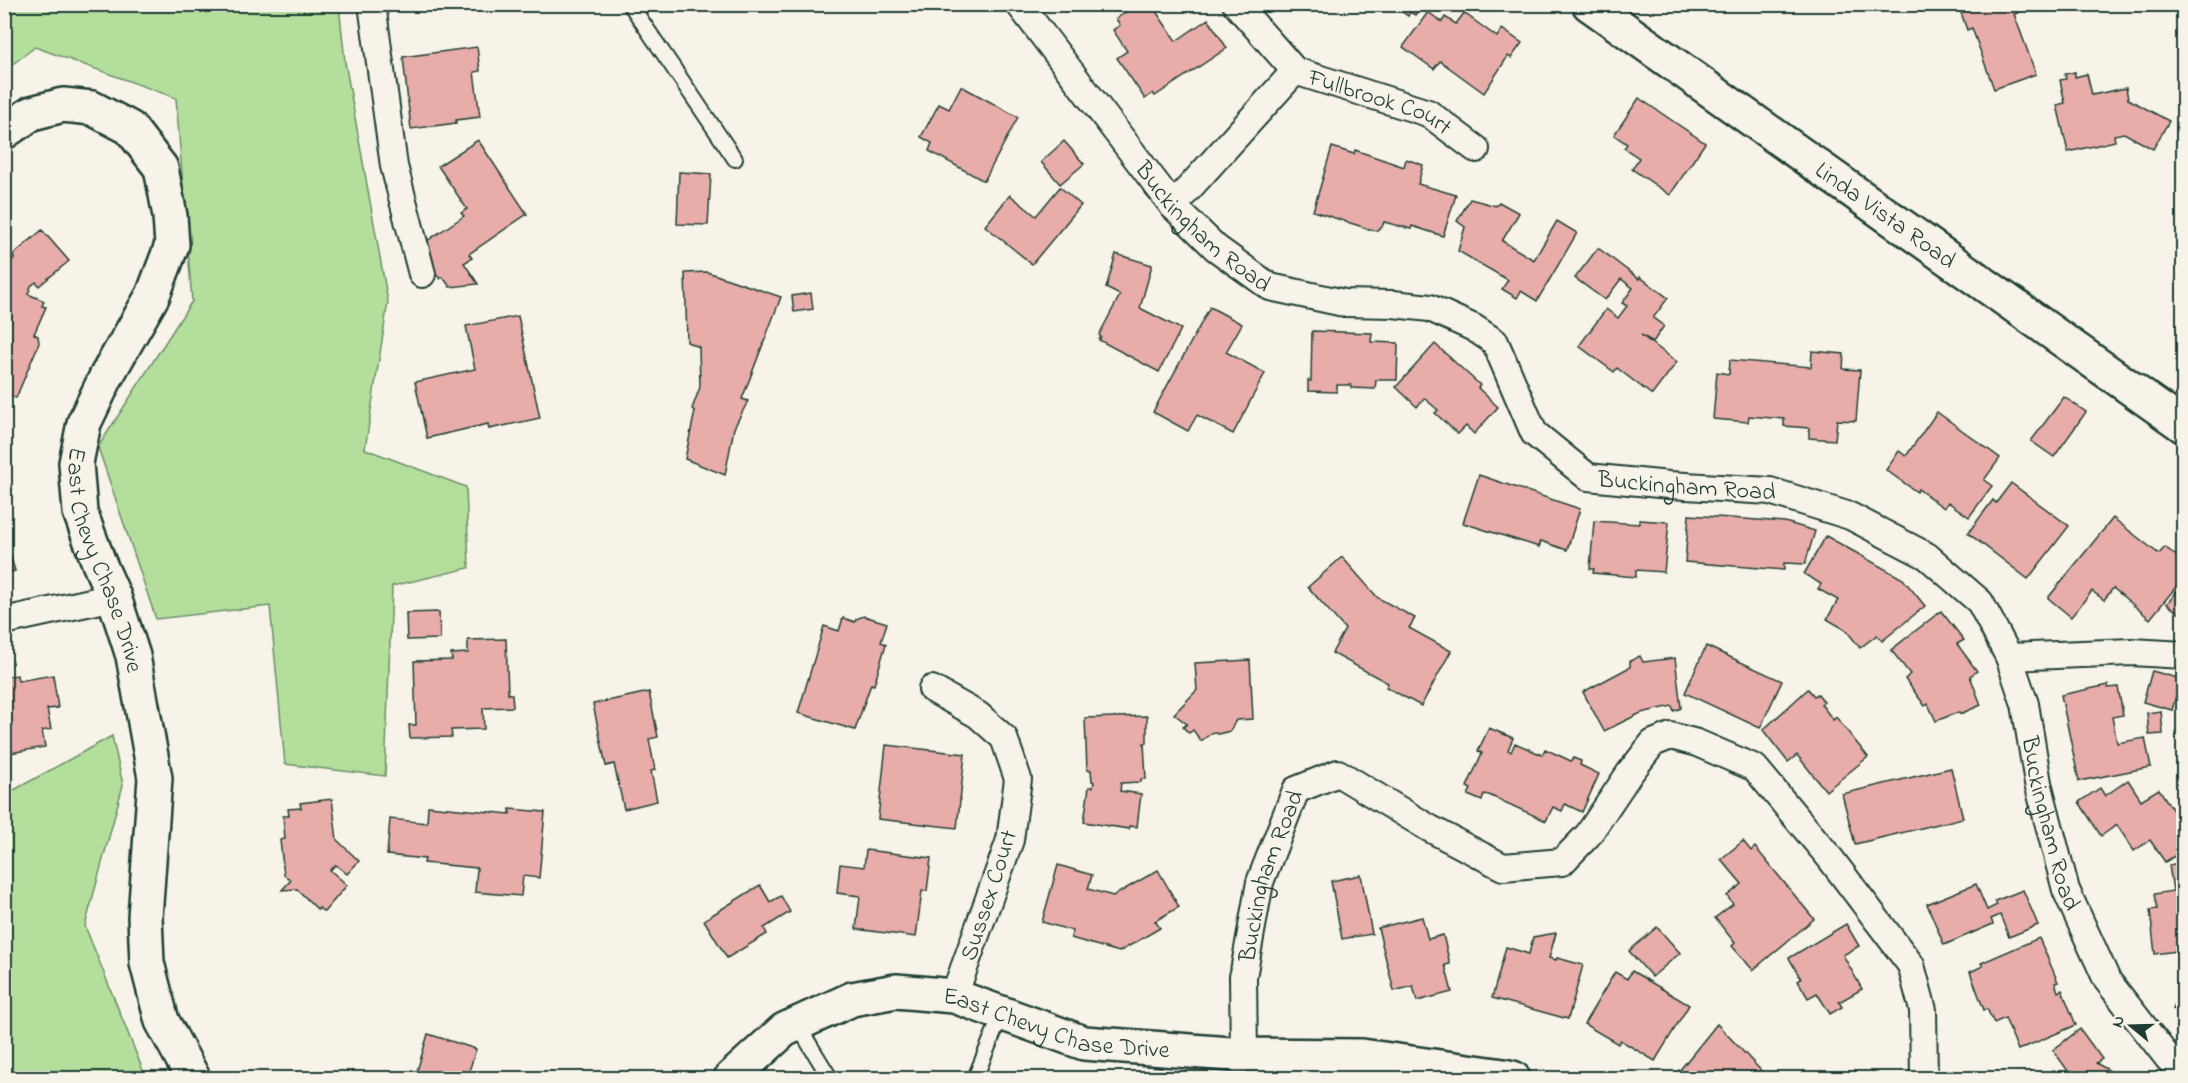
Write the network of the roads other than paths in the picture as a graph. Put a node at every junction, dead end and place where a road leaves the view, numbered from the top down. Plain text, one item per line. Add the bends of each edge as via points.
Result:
1 (372, 4) edge
2 (630, 4) edge
3 (1019, 4) edge
4 (1236, 4) edge
5 (1589, 4) edge
6 (1295, 71) junction
7 (4, 132) edge
8 (1476, 149) dead end
9 (735, 159) dead end
10 (1173, 206) junction
11 (422, 274) dead end
12 (2184, 426) edge
13 (114, 597) junction
14 (4, 621) edge
15 (2184, 655) edge
16 (2009, 657) junction
17 (932, 689) dead end
18 (954, 996) junction
19 (1002, 1013) junction
20 (797, 1024) junction
21 (1244, 1055) junction
22 (2184, 1073) edge
23 (193, 1078) edge
24 (731, 1078) edge
25 (830, 1078) edge
26 (975, 1078) edge
27 (1512, 1078) edge
28 (1924, 1078) edge

1 - 11 street via 394,166
2 - 9 lane
3 - 10 street, Buckingham Road
4 - 6 street, Fullbrook Court
5 - 12 main road, Linda Vista Road
6 - 8 street, Fullbrook Court via 1428,113
6 - 10 street
7 - 13 main road, East Chevy Chase Drive via 32,113 63,105 92,108 130,128 160,168 172,245 153,295 84,423 76,463 80,512
10 - 16 street, Buckingham Road via 1216,248 1270,287 1344,303 1430,308 1474,328 1495,342 1534,433 1588,477 1770,491 1850,516 1927,556 1980,602
13 - 14 street
13 - 23 main road, East Chevy Chase Drive via 133,656 155,778 145,917 147,963 162,1021
15 - 16 street via 2132,652
16 - 22 street, Buckingham Road via 2025,704 2038,783 2066,890 2107,980
17 - 18 street, Sussex Court via 978,715 1004,738 1017,779 1010,840
18 - 19 main road, East Chevy Chase Drive
18 - 20 main road, East Chevy Chase Drive via 896,991 852,999
19 - 21 main road, East Chevy Chase Drive via 1084,1043
19 - 26 lane
20 - 24 main road, East Chevy Chase Drive via 784,1030
20 - 25 lane
21 - 27 main road, East Chevy Chase Drive via 1362,1056
21 - 28 street, Buckingham Road via 1243,977 1260,882 1296,790 1338,773 1503,867 1562,862 1588,835 1653,743 1671,736 1755,768 1911,965 1923,1010

